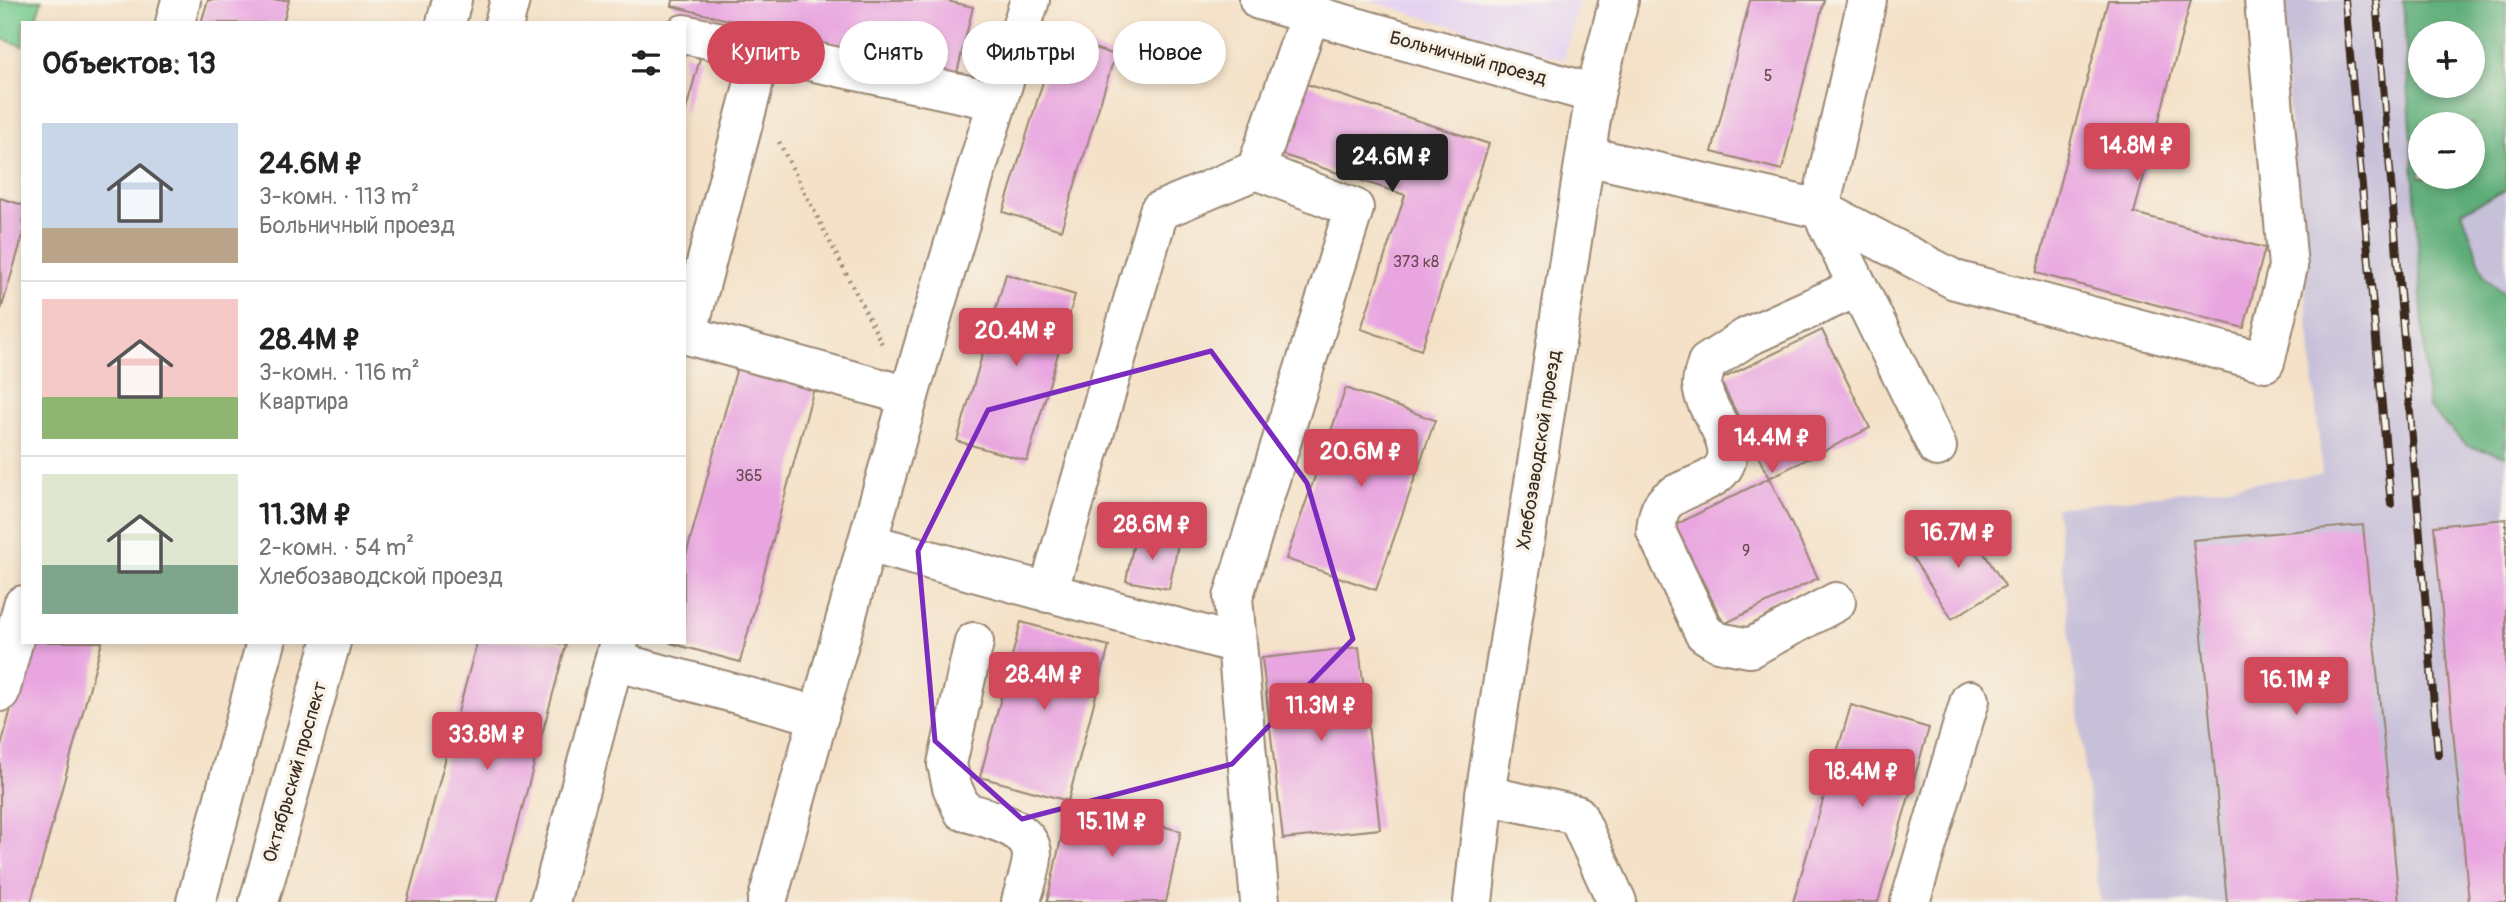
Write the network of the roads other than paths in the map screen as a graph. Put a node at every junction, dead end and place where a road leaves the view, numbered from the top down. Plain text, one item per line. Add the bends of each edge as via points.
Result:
1 (181, 0) edge
2 (452, 0) edge
3 (510, 0) edge
4 (1030, 0) edge
5 (1259, 0) edge
6 (1619, 0) edge
7 (1867, 0) edge
8 (2264, 0) edge
9 (1310, 15) junction
10 (176, 21) edge
11 (447, 21) edge
12 (505, 21) edge
13 (686, 34) edge
14 (707, 39) edge
15 (825, 65) edge
16 (753, 84) edge
17 (1595, 94) junction
18 (997, 101) junction
19 (1586, 156) junction
20 (1256, 170) junction
21 (1820, 209) junction
22 (1858, 287) junction
23 (909, 396) junction
24 (1937, 447) dead end
25 (868, 543) junction
26 (1048, 593) junction
27 (1836, 602) dead end
28 (21, 613) edge
29 (974, 642) dead end
30 (264, 644) edge
31 (330, 644) edge
32 (1237, 644) junction
33 (616, 651) edge
34 (0, 692) edge
35 (1970, 700) dead end
36 (819, 716) junction
37 (1485, 795) junction
38 (196, 902) edge
39 (259, 902) edge
40 (551, 902) edge
41 (766, 902) edge
42 (1021, 902) edge
43 (1260, 902) edge
44 (1473, 902) edge
45 (1617, 902) edge
46 (1910, 902) edge

1 - 10 street
2 - 11 street
3 - 12 street
4 - 18 street
5 - 9 street, Больничный проезд
6 - 17 street, Хлебозаводской проезд
7 - 21 street
8 - 21 street via 2288,267 2265,362 1955,280
9 - 17 street, Больничный проезд
9 - 20 street
13 - 14 street
15 - 18 street
16 - 23 street via 687,335
17 - 19 street, Хлебозаводской проезд
18 - 23 street
19 - 21 street
19 - 37 street, Хлебозаводской проезд
20 - 26 street via 1159,211
20 - 32 street via 1354,208 1233,598
21 - 22 street
22 - 24 street
22 - 27 street via 1747,337 1707,363 1702,383 1705,398 1727,445 1727,458 1720,471 1664,503 1656,531 1704,633 1718,642 1750,648
23 - 25 street
25 - 26 street
25 - 36 street
26 - 32 street
28 - 34 street
29 - 42 street via 947,764 963,811 1010,826 1025,838 1032,856
30 - 38 street
31 - 39 street, Октябрьский проспект
32 - 43 street
33 - 36 street
33 - 40 street
35 - 46 street
36 - 41 street
37 - 44 street, Хлебозаводской проезд
37 - 45 street via 1577,815

